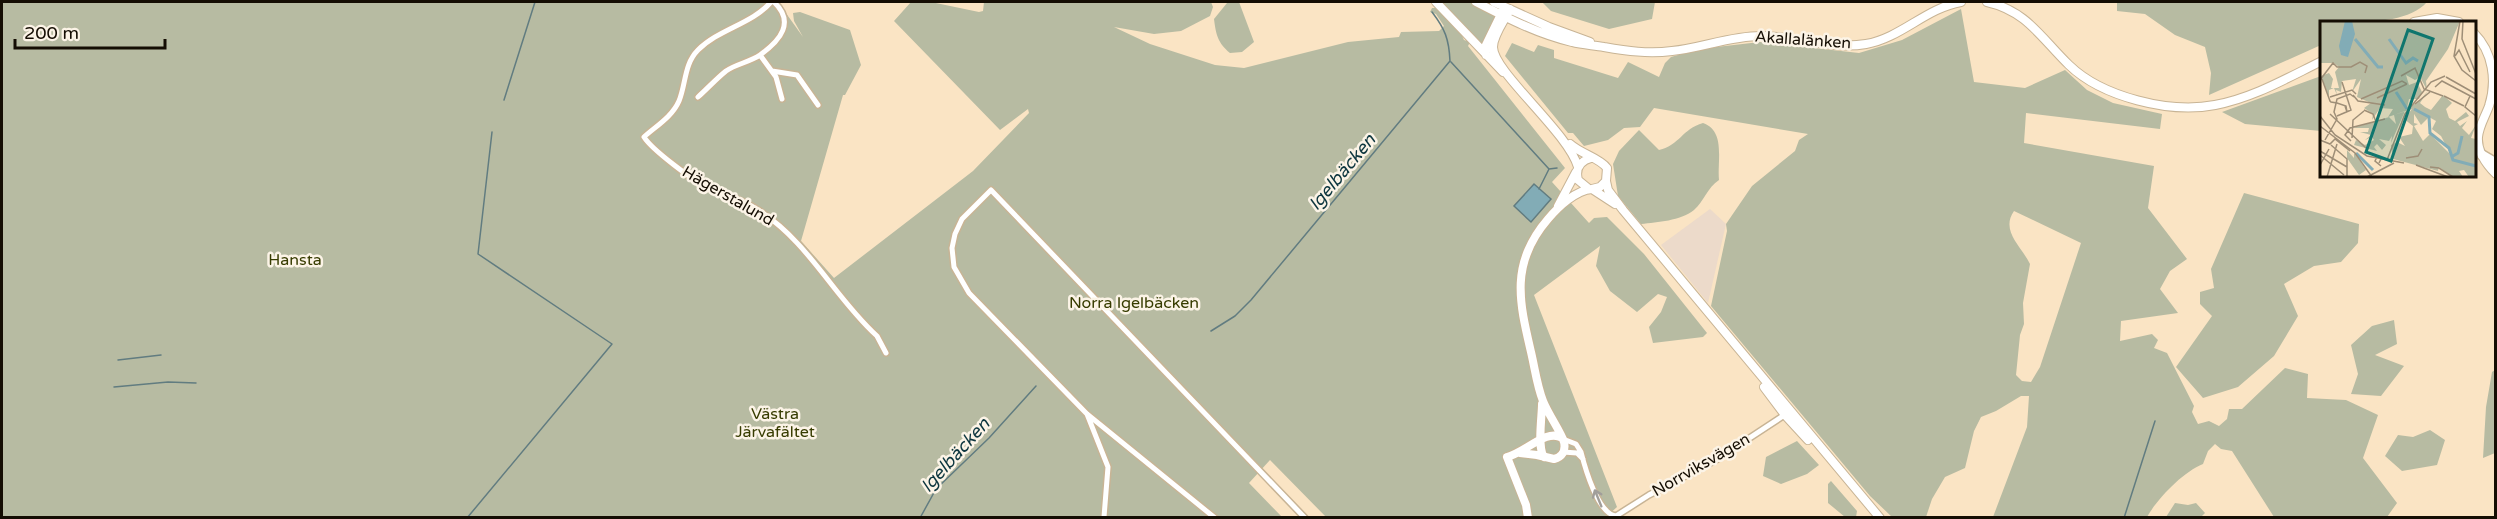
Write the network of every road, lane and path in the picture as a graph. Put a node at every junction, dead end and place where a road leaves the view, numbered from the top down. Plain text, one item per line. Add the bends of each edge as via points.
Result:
1 (773, 2) edge
2 (1436, 2) edge
3 (1476, 2) edge
4 (1494, 2) edge
5 (1961, 2) edge
6 (1987, 2) edge
7 (1505, 12) junction
8 (2420, 21) edge
9 (2454, 21) edge
10 (2476, 34) edge
11 (760, 55) junction
12 (1486, 55) junction
13 (2320, 63) edge
14 (772, 71) junction
15 (1515, 83) junction
16 (698, 97) dead end
17 (782, 99) dead end
18 (818, 105) dead end
19 (1564, 140) junction
20 (2482, 155) junction
21 (1591, 158) junction
22 (2496, 163) edge
23 (1578, 169) junction
24 (2496, 169) edge
25 (2496, 174) edge
26 (1606, 182) junction
27 (1591, 189) junction
28 (1556, 209) junction
29 (1623, 210) junction
30 (1730, 338) junction
31 (886, 353) dead end
32 (1762, 376) junction
33 (1542, 399) junction
34 (1787, 413) junction
35 (1087, 414) junction
36 (1542, 439) junction
37 (1814, 439) junction
38 (1563, 440) junction
39 (1563, 452) junction
40 (1520, 453) junction
41 (1545, 457) junction
42 (1583, 459) junction
43 (1851, 483) junction
44 (1104, 517) edge
45 (1215, 518) edge
46 (1305, 518) edge
47 (1528, 518) edge
48 (1880, 518) edge

1 - 11 street, Hägerstalund via 783,13 784,27
1 - 31 street, Hägerstalund via 700,48 688,67 674,109 644,137 702,184 737,197 792,236 878,336
2 - 12 street
3 - 7 street, Akallalänken
4 - 7 street, Akallalänken
5 - 7 street, Akallalänken via 1942,6 1866,44 1752,36 1669,52 1640,53 1602,46
6 - 13 street via 2012,9 2025,18 2081,76 2118,95 2141,101 2188,107 2214,105 2267,88
7 - 12 street via 1485,47
7 - 15 street via 1494,51
8 - 9 street
10 - 20 street via 2488,52 2493,78 2478,138
11 - 14 street
11 - 16 street, Hägerstalund via 727,71
12 - 15 street
14 - 17 street
14 - 18 street via 797,75
15 - 19 street
19 - 21 street
19 - 23 street
20 - 22 highway
20 - 24 street
20 - 25 street
21 - 23 street
21 - 26 street via 1600,160 1607,168
23 - 27 street via 1578,180
23 - 28 street, Norrviksvägen
26 - 27 street
26 - 29 street
27 - 28 street, Norrviksvägen
27 - 29 street
28 - 33 street, Norrviksvägen via 1527,251 1519,289
29 - 30 street
30 - 32 street
30 - 34 street
32 - 34 street
32 - 37 street
33 - 36 street, Norrviksvägen
33 - 38 street, Norrviksvägen
34 - 37 street
34 -> 42 street, Norrviksvägen via 1716,460 1616,516 1599,505
34 - 43 street
35 - 44 street via 1108,467
35 - 45 street
35 - 46 street via 969,293 954,267 952,248 962,219 991,190
36 - 38 street via 1552,434
36 - 40 street
36 - 41 street, Norrviksvägen via 1539,447
37 - 43 street
38 - 39 street, Norrviksvägen
38 - 42 street, Norrviksvägen via 1576,444
39 - 41 street via 1554,459
39 - 42 street via 1577,453
40 - 41 street
40 - 47 street via 1507,457
43 - 48 street

